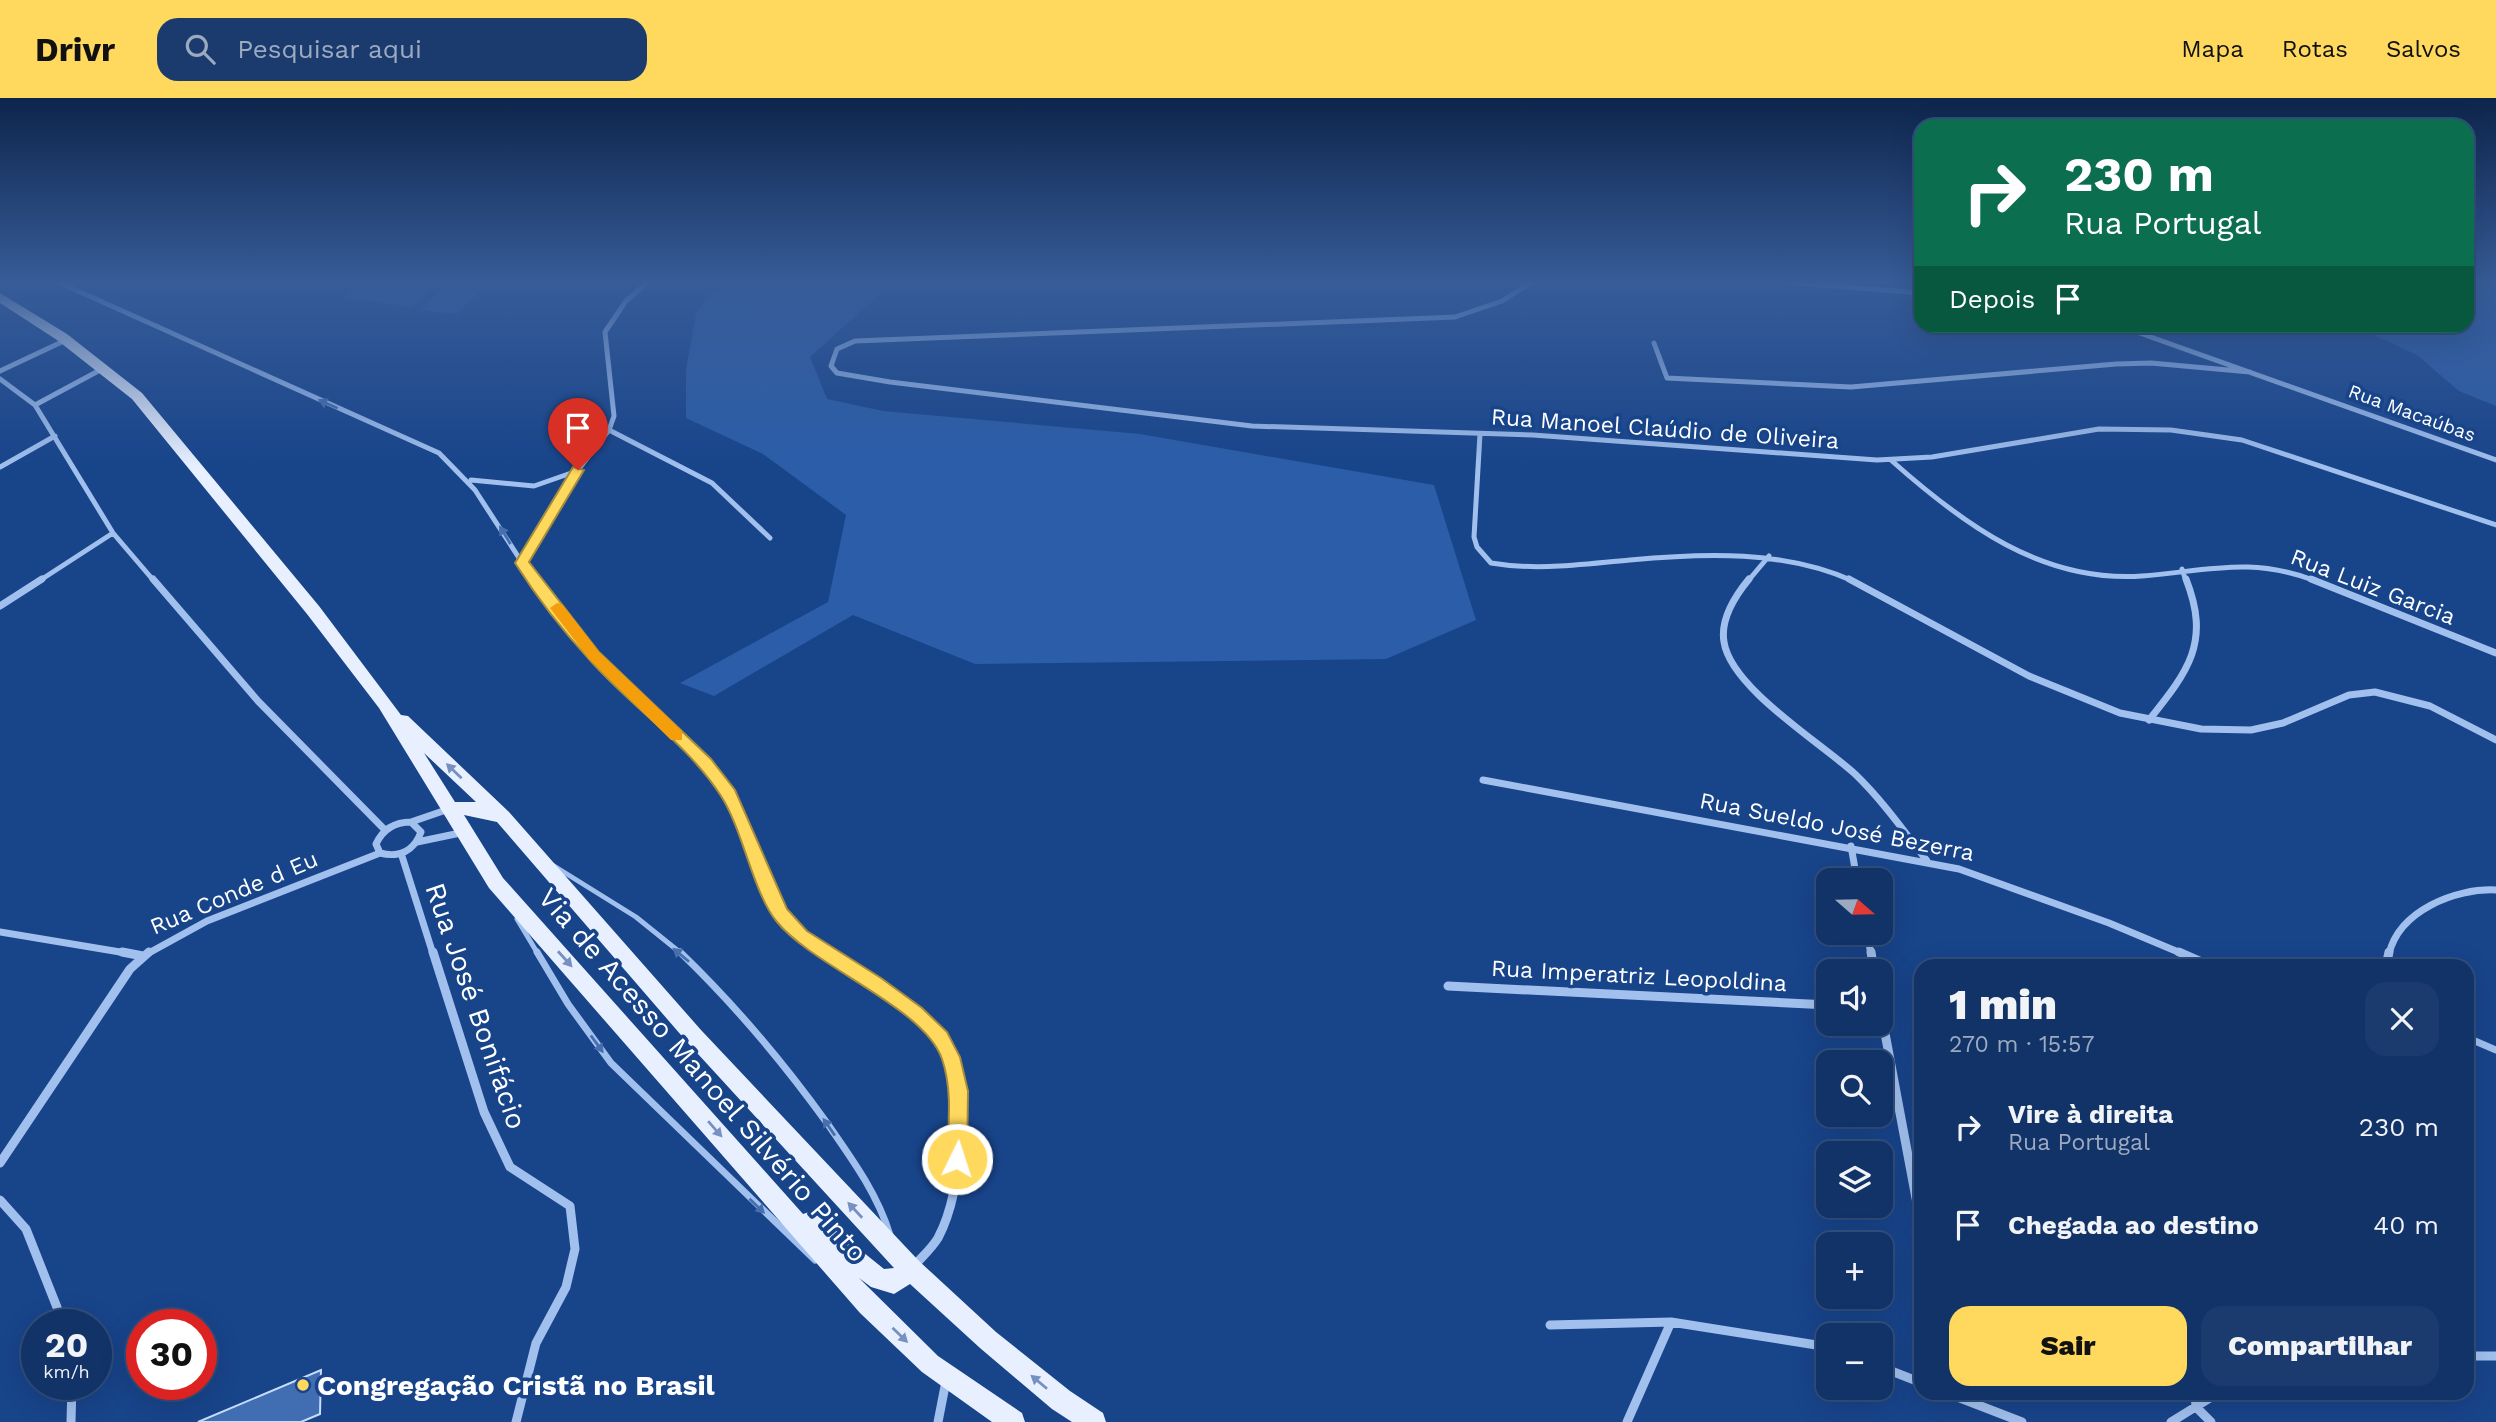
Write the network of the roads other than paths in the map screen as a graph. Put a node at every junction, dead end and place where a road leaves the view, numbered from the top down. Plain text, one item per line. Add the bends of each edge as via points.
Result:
1 (1654, 343) dead end
2 (58, 344) edge
3 (71, 344) edge
4 (196, 344) edge
5 (606, 344) edge
6 (846, 344) edge
7 (2170, 344) edge
8 (102, 369) junction
9 (0, 371) edge
10 (2250, 372) junction
11 (0, 379) edge
12 (35, 405) junction
13 (610, 430) junction
14 (1480, 434) junction
15 (55, 436) junction
16 (1892, 460) junction
17 (2496, 460) edge
18 (0, 467) edge
19 (578, 470) junction
20 (471, 480) junction
21 (2496, 525) edge
22 (113, 533) junction
23 (770, 538) dead end
24 (1769, 556) junction
25 (522, 563) junction
26 (2182, 569) junction
27 (0, 606) edge
28 (2496, 653) edge
29 (384, 704) junction
30 (2149, 720) junction
31 (2496, 740) edge
32 (1483, 780) dead end
33 (450, 809) junction
34 (503, 817) junction
35 (411, 822) junction
36 (385, 830) junction
37 (465, 832) junction
38 (417, 842) junction
39 (1851, 846) junction
40 (380, 853) junction
41 (401, 853) junction
42 (538, 858) junction
43 (1927, 861) junction
44 (1855, 868) edge
45 (496, 883) junction
46 (2496, 890) edge
47 (0, 932) edge
48 (143, 956) junction
49 (2194, 959) edge
50 (2388, 959) edge
51 (1448, 986) dead end
52 (1816, 1004) edge
53 (1886, 1036) edge
54 (2474, 1041) edge
55 (2496, 1050) edge
56 (0, 1163) edge
57 (766, 1187) junction
58 (1914, 1187) edge
59 (0, 1200) edge
60 (894, 1251) junction
61 (911, 1269) junction
62 (868, 1305) junction
63 (59, 1309) edge
64 (1671, 1322) junction
65 (1550, 1325) dead end
66 (1816, 1344) edge
67 (2474, 1356) edge
68 (2496, 1356) edge
69 (1893, 1372) edge
70 (947, 1377) junction
71 (1914, 1380) edge
72 (72, 1400) edge
73 (1965, 1400) edge
74 (2196, 1400) edge
75 (2207, 1400) edge
76 (2196, 1407) junction
77 (71, 1422) edge
78 (516, 1422) edge
79 (938, 1422) edge
80 (1013, 1422) edge
81 (1094, 1422) edge
82 (1628, 1422) edge
83 (2022, 1422) edge
84 (2171, 1422) edge
85 (2211, 1422) edge

1 - 10 street via 1667,378 1802,386 1895,384 2116,364
2 - 9 street
3 - 8 main road, Via de Acesso Manoel Silvério Pinto
20 -> 4 street via 439,453
5 - 13 street via 614,416
6 - 14 street, Rua Manoel Claúdio de Oliveira via 832,356 831,366 837,373 869,379 1252,426
7 - 10 street, Rua Macaúbas
8 - 12 street
8 - 29 main road, Via de Acesso Manoel Silvério Pinto via 137,397 313,610
10 - 17 street, Rua Macaúbas
11 - 12 street
12 - 15 street
13 - 19 street
13 - 23 street via 712,483
14 - 16 street, Rua Manoel Claúdio de Oliveira
14 - 24 street via 1474,537 1491,563 1568,566 1724,554
15 - 18 street
15 - 22 street
16 - 21 street, Rua Manoel Claúdio de Oliveira via 2101,429 2204,433 2242,440
16 - 26 street, Rua Luiz Garcia via 1982,535 2040,562 2101,575 2139,577
19 - 20 street via 534,486
19 - 25 street
25 -> 20 street
22 - 27 street
22 - 36 street via 251,693
24 - 30 street via 1835,574 2042,684
24 - 43 street via 1738,592 1725,620 1724,645 1751,687 1854,774
25 - 61 street via 594,656 706,764 729,795 771,896 787,921 941,1038 959,1091 958,1150 951,1201 938,1237
26 - 28 street, Rua Luiz Garcia via 2222,563 2301,575
26 - 30 street via 2198,613 2197,645 2186,672
29 - 33 main road, Via de Acesso Manoel Silvério Pinto
34 -> 29 main road, Via de Acesso Manoel Silvério Pinto
30 - 31 street via 2247,731 2280,725 2357,693 2406,698 2455,716
32 - 39 street, Rua Sueldo José Bezerra
33 - 34 main road via 471,808
33 - 35 street
33 - 37 main road, Via de Acesso Manoel Silvério Pinto
34 - 42 main road, Via de Acesso Manoel Silvério Pinto
35 - 36 street
35 - 38 street via 421,832
36 - 40 street via 376,844
37 - 38 street
37 - 45 main road, Via de Acesso Manoel Silvério Pinto
38 - 41 street
39 - 43 street, Rua Sueldo José Bezerra
39 - 44 street
40 - 41 street
40 - 48 street, Rua Conde d Eu via 235,910
41 - 78 street, Rua José Bonifácio via 484,1112 510,1167 570,1206 575,1249 566,1287 536,1343
60 -> 42 main road, Via de Acesso Manoel Silvério Pinto via 694,1036
60 -> 42 lane, Via de Acesso Manoel Silvério Pinto via 885,1216 868,1182 756,1031 703,974 647,926 578,877
43 - 49 street, Rua Sueldo José Bezerra via 2007,884
45 -> 57 main road, Via de Acesso Manoel Silvério Pinto
45 -> 62 lane, Via de Acesso Manoel Silvério Pinto via 568,1004 611,1063 793,1242
46 - 50 street via 2480,888 2432,904 2394,937
47 - 48 street
48 - 56 street, Rua Conde d Eu
51 - 52 street, Rua Imperatriz Leopoldina
53 - 58 street
54 - 55 lane
57 - 61 main road via 879,1279 894,1282
57 - 62 main road, Via de Acesso Manoel Silvério Pinto
59 - 63 street via 26,1229
60 - 61 main road, Via de Acesso Manoel Silvério Pinto
81 -> 61 main road, Via de Acesso Manoel Silvério Pinto via 1061,1400
62 -> 70 main road, Via de Acesso Manoel Silvério Pinto
64 - 65 street
64 - 66 street
64 - 82 street
67 - 68 street
69 - 71 street
70 - 79 street
70 - 80 main road, Via de Acesso Manoel Silvério Pinto
72 - 77 street
73 - 83 street
74 - 76 street
75 - 76 street
76 - 84 street
76 - 85 street

